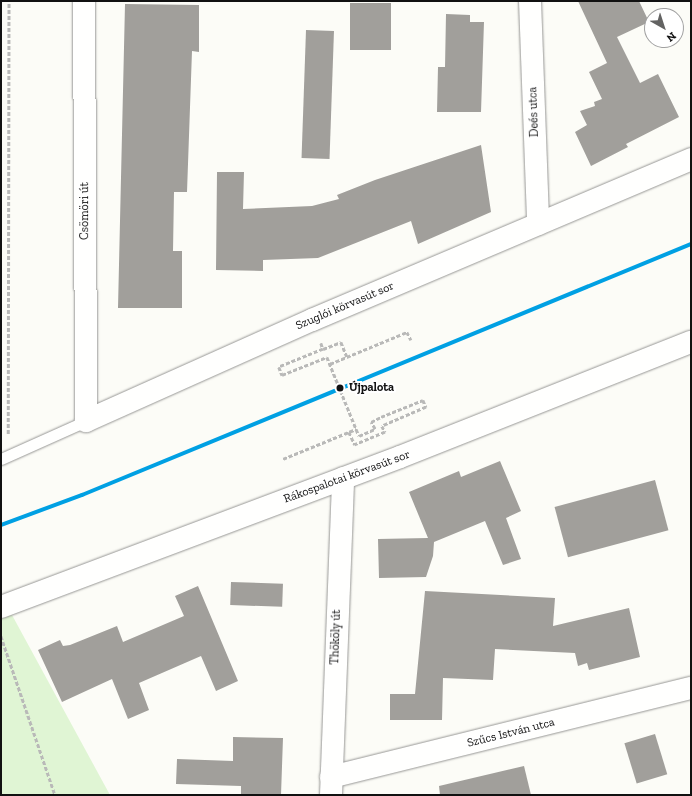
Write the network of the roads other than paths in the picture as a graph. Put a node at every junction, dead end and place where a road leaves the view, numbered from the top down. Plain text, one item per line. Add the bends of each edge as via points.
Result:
1 (84, 1) edge
2 (530, 1) edge
3 (691, 159) edge
4 (538, 224) junction
5 (691, 342) edge
6 (86, 421) junction
7 (4, 458) edge
8 (343, 478) junction
9 (1, 607) edge
10 (691, 688) edge
11 (331, 786) edge

1 - 6 street, Csömöri út
2 - 4 street, Deés utca
3 - 4 street, Szuglói körvasút sor
4 - 6 street, Szuglói körvasút sor via 312,320
5 - 8 street, Rákospalotai körvasút sor
6 - 7 lane, Szuglói körvasút sor
8 - 9 street, Rákospalotai körvasút sor
8 - 11 street, Thököly út
10 - 11 street, Szűcs István utca

